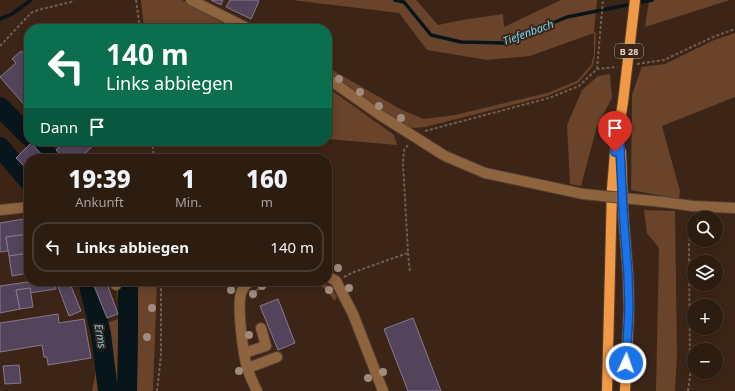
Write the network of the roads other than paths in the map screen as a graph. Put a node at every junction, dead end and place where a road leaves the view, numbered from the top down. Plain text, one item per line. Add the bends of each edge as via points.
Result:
1 (191, 0) edge
2 (635, 0) edge
3 (239, 24) edge
4 (332, 81) edge
5 (619, 126) junction
6 (24, 208) edge
7 (735, 208) edge
8 (0, 210) edge
9 (332, 279) edge
10 (244, 286) edge
11 (261, 328) dead end
12 (244, 353) junction
13 (277, 357) dead end
14 (248, 368) junction
15 (256, 391) edge
16 (383, 391) edge
17 (607, 391) edge
18 (625, 391) edge

1 - 3 street
2 - 5 main road, B 28, bridge
4 - 7 street, bridge via 414,138 445,156 485,173 583,194
5 - 17 main road, B 28 via 612,189
5 - 18 main road, B 28 via 629,309
6 - 8 street
9 - 16 street via 336,281 353,314
10 - 12 street via 240,305
11 - 12 street via 266,346
12 - 14 street
13 - 14 street
14 - 15 street

